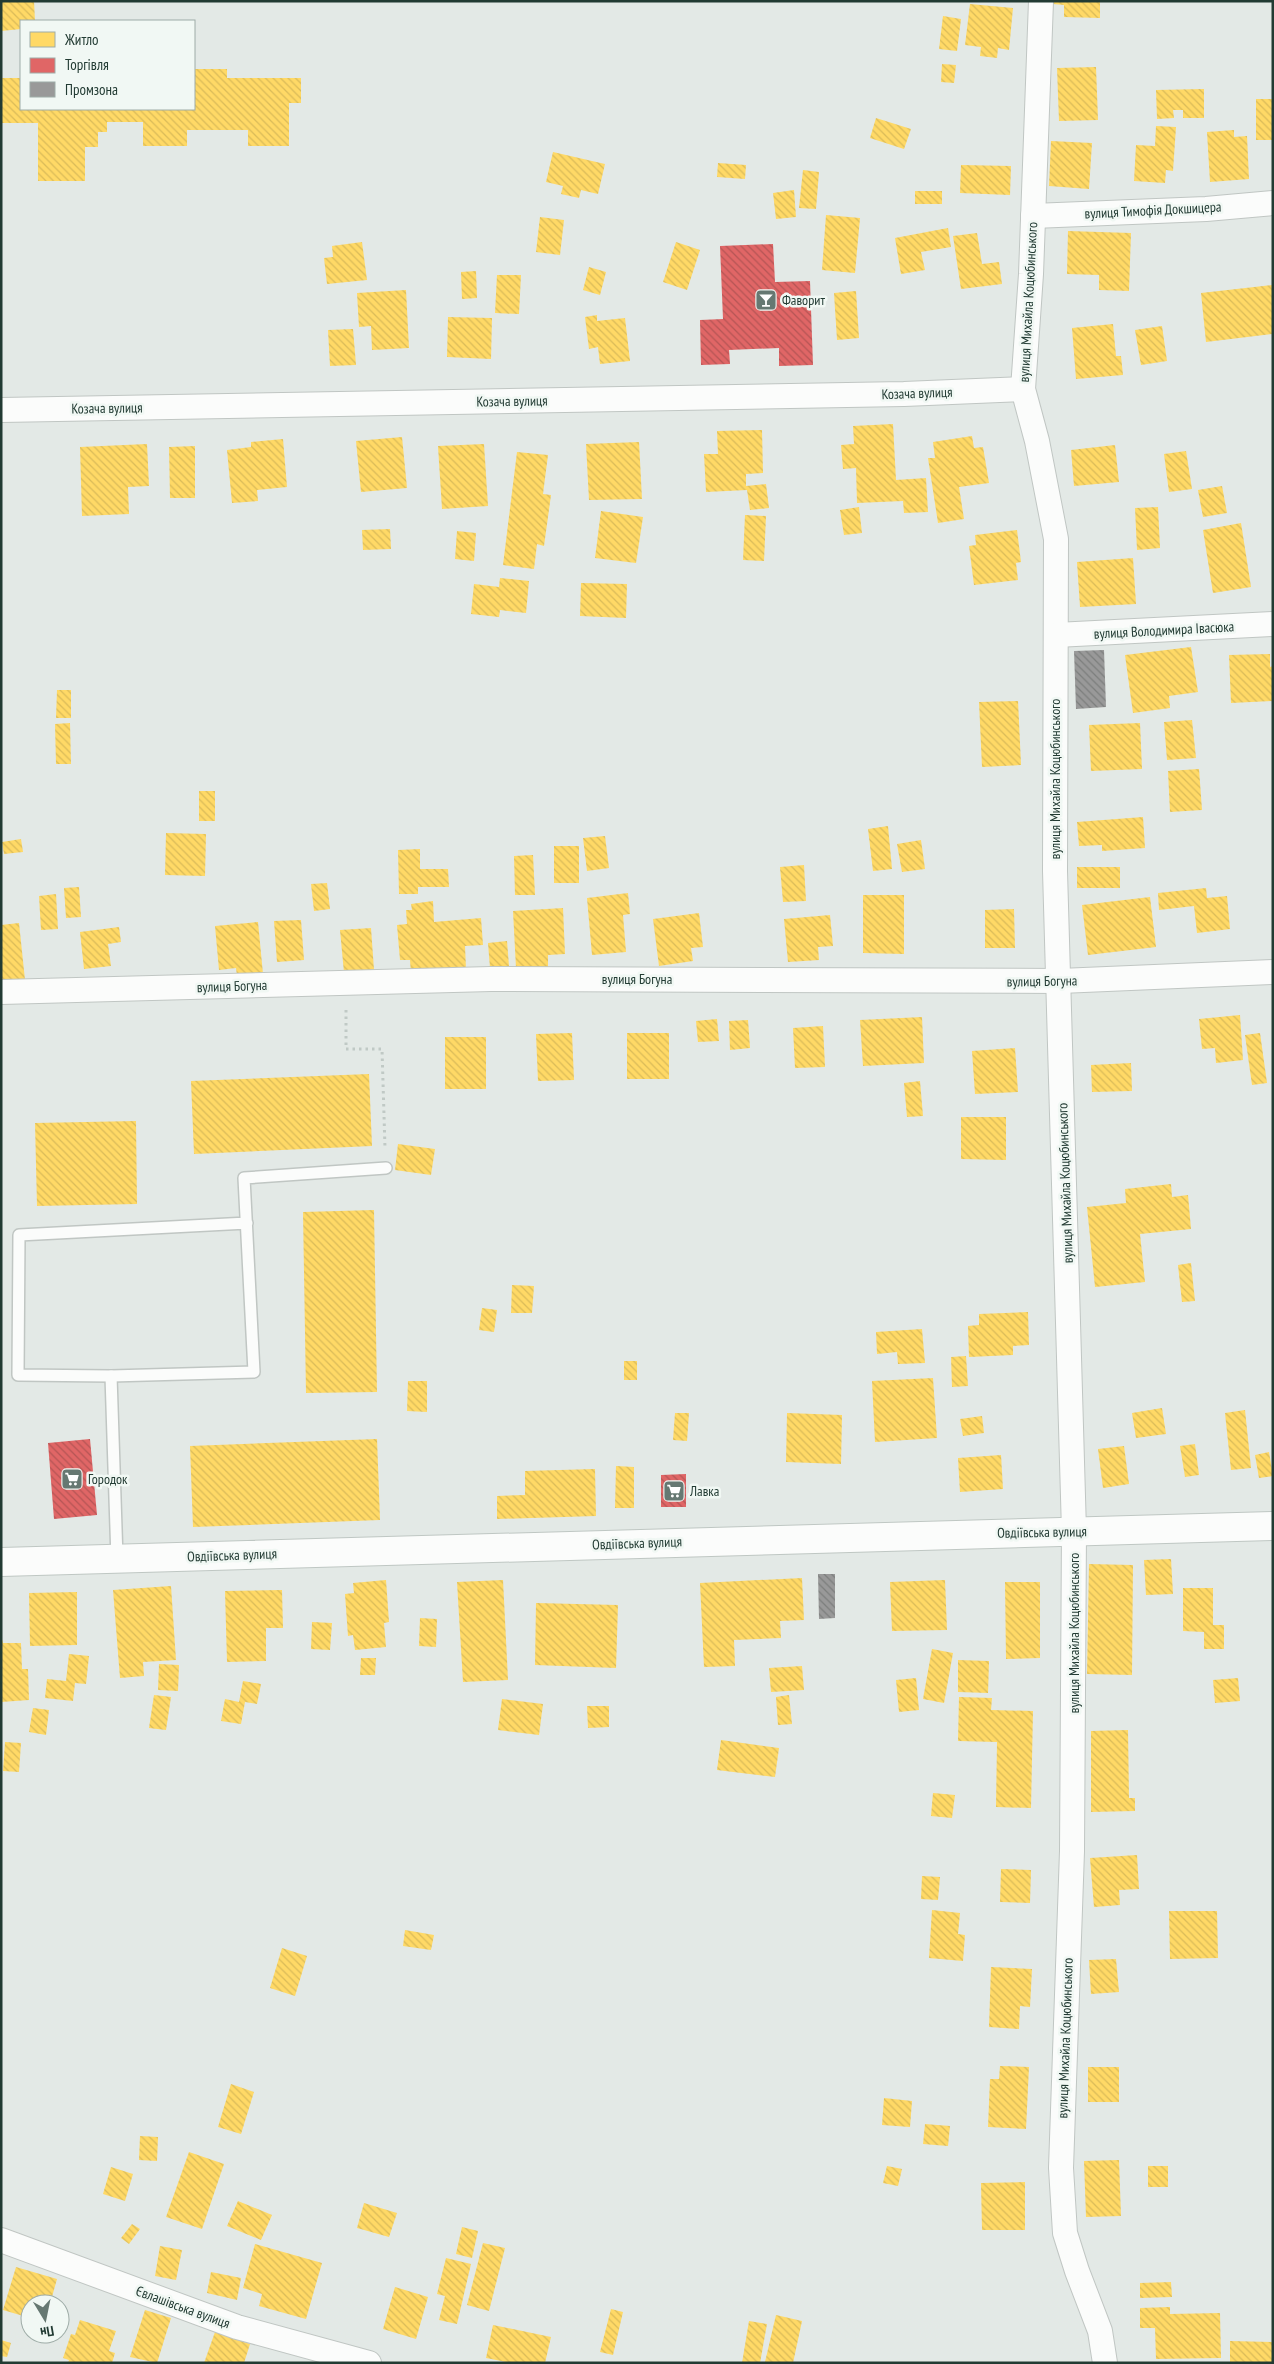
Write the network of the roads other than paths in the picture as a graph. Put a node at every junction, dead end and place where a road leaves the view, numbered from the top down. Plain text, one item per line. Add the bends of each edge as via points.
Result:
1 (1041, 1) edge
2 (1273, 203) edge
3 (1033, 216) junction
4 (1023, 389) junction
5 (1, 410) edge
6 (1273, 624) edge
7 (1056, 635) junction
8 (1273, 972) edge
9 (1060, 981) junction
10 (1, 992) edge
11 (386, 1168) road end
12 (247, 1223) junction
13 (111, 1376) junction
14 (1273, 1526) edge
15 (1074, 1531) junction
16 (118, 1559) junction
17 (1, 1562) edge
18 (1, 2240) edge
19 (369, 2363) edge
20 (1105, 2363) edge

1 - 3 street, вулиця Михайла Коцюбинського
2 - 3 street, вулиця Тимофія Докшицера
3 - 4 street, вулиця Михайла Коцюбинського
4 - 5 street, Козача вулиця
4 - 7 street, вулиця Михайла Коцюбинського via 1037,441 1056,539
6 - 7 street, вулиця Володимира Івасюка
7 - 9 street, вулиця Михайла Коцюбинського via 1055,871
8 - 9 street, вулиця Богуна
9 - 10 street, вулиця Богуна via 491,979
9 - 15 street, вулиця Михайла Коцюбинського
11 - 12 lane via 244,1178
12 - 13 lane via 254,1372
12 - 13 lane via 19,1235 18,1375
13 - 16 lane
14 - 15 main road, Овдіївська вулиця
15 - 16 main road, Овдіївська вулиця
15 - 20 street, вулиця Михайла Коцюбинського via 1072,1850 1060,2168 1066,2233 1076,2271 1100,2331
16 - 17 main road, Овдіївська вулиця
18 - 19 street, Євлашівська вулиця via 237,2327

